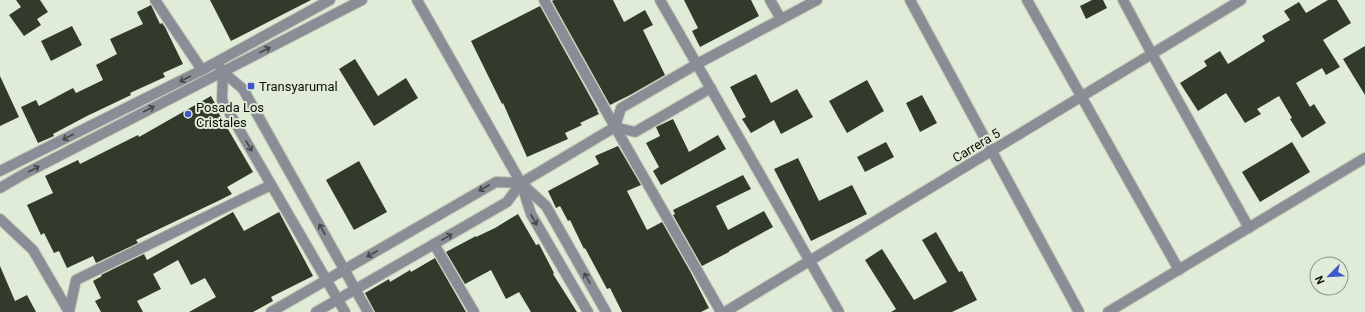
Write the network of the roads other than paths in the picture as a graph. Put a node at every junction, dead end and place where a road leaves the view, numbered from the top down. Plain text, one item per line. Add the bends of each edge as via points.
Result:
1 (155, 0) edge
2 (330, 0) edge
3 (362, 0) edge
4 (417, 0) edge
5 (544, 0) edge
6 (660, 0) edge
7 (770, 0) edge
8 (817, 0) edge
9 (910, 0) edge
10 (1027, 0) edge
11 (1124, 0) edge
12 (1235, 2) edge
13 (781, 19) junction
14 (1152, 54) junction
15 (217, 62) junction
16 (697, 64) junction
17 (202, 70) junction
18 (223, 72) junction
19 (711, 88) junction
20 (1082, 97) junction
21 (614, 128) junction
22 (992, 151) junction
23 (1365, 158) edge
24 (0, 171) edge
25 (521, 183) junction
26 (271, 185) junction
27 (0, 188) edge
28 (0, 219) edge
29 (1249, 228) junction
30 (434, 244) junction
31 (810, 260) junction
32 (345, 270) junction
33 (1179, 270) junction
34 (326, 280) junction
35 (356, 290) junction
36 (338, 300) junction
37 (69, 312) edge
38 (271, 312) edge
39 (316, 312) edge
40 (345, 312) edge
41 (368, 312) edge
42 (474, 312) edge
43 (588, 312) edge
44 (606, 312) edge
45 (721, 312) edge
46 (725, 312) edge
47 (839, 312) edge
48 (1078, 312) edge
49 (1108, 312) edge

1 - 17 street
2 - 15 street
18 -> 3 street
4 - 25 street
5 - 21 street
6 - 16 street
7 - 13 street
8 - 13 street
9 - 22 street
10 - 20 street
11 - 14 street
12 - 14 street, Carrera 5
13 - 16 street
14 - 20 street, Carrera 5
14 - 29 street
15 - 17 street
15 - 18 street
16 - 19 street
16 - 21 street via 621,108
17 -> 24 street
18 -> 26 street via 222,100
27 -> 18 street
32 -> 18 street via 243,89
19 - 21 street via 635,132
19 - 31 street
20 - 22 street, Carrera 5
20 - 33 street
21 - 25 street
21 - 45 street
22 - 31 street, Carrera 5
22 - 48 street
23 - 29 street
30 -> 25 street via 507,202
25 -> 32 street via 496,182
25 -> 43 street via 531,214
44 -> 25 street via 546,206
26 - 34 street
26 - 37 street via 76,280
28 - 37 street via 33,250
29 - 33 street
30 - 35 street
30 - 42 street
31 - 46 street, Carrera 5
31 - 47 street
32 - 34 street
32 - 35 street
33 - 49 street
34 - 36 street
34 - 38 street
35 - 36 street
35 - 41 street
36 - 39 street
36 - 40 street

